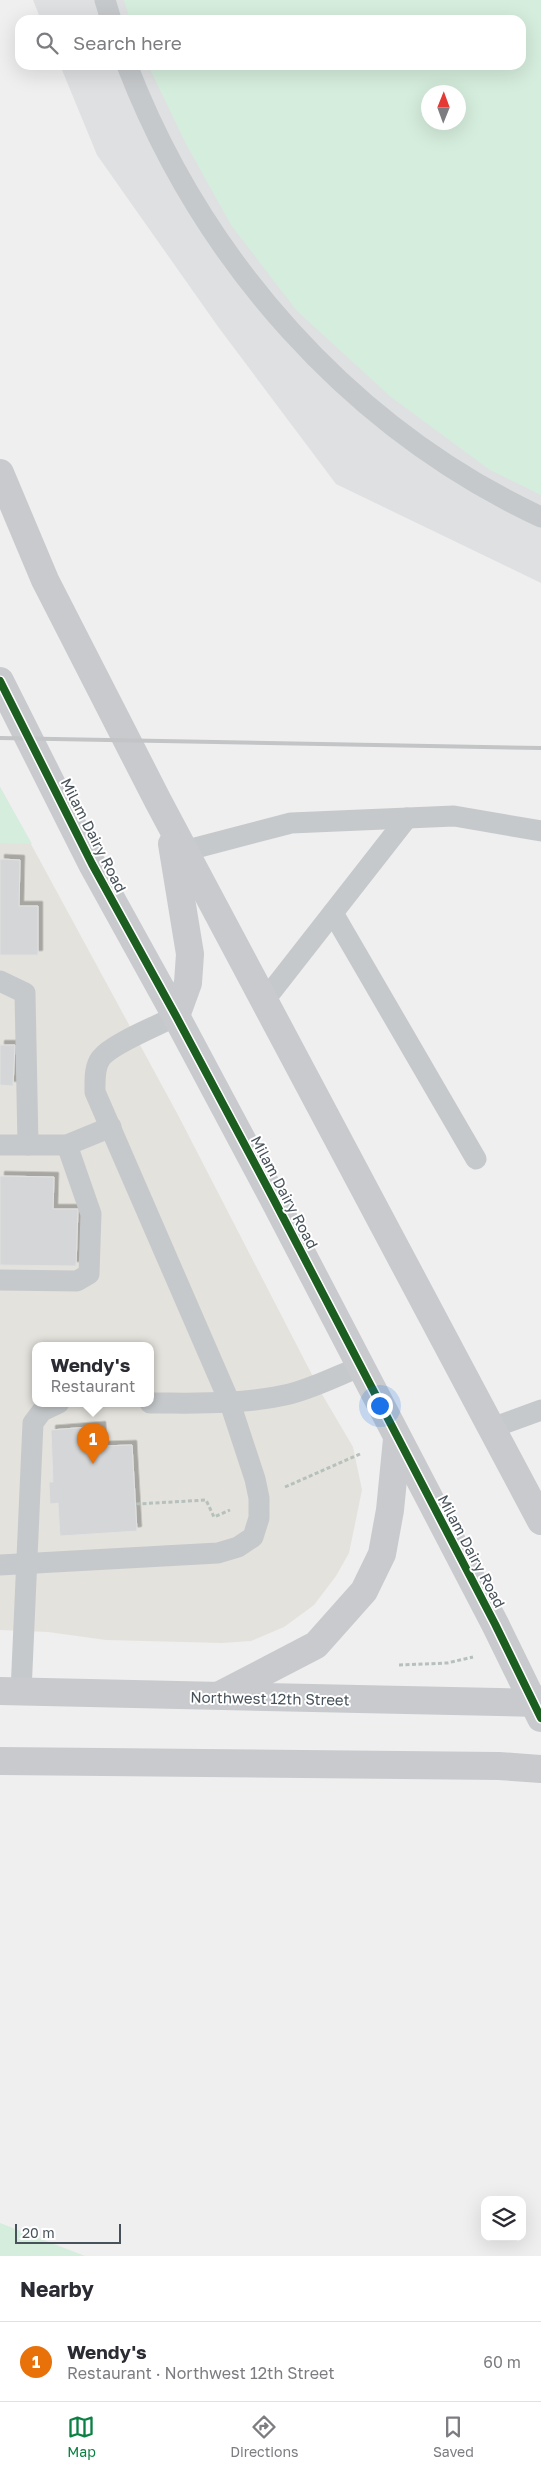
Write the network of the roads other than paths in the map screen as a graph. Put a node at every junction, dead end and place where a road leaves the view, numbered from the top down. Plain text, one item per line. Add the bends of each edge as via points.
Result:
1 (104, 0) edge
2 (109, 15) edge
3 (129, 70) edge
4 (0, 473) edge
5 (541, 517) edge
6 (0, 681) edge
7 (407, 818) junction
8 (169, 822) junction
9 (541, 831) edge
10 (184, 851) junction
11 (332, 913) junction
12 (0, 981) edge
13 (264, 1001) junction
14 (176, 1016) junction
15 (111, 1128) junction
16 (0, 1145) edge
17 (28, 1145) junction
18 (67, 1146) junction
19 (476, 1159) dead end
20 (0, 1280) edge
21 (360, 1367) junction
22 (154, 1403) edge
23 (230, 1403) junction
24 (50, 1407) edge
25 (541, 1410) edge
26 (492, 1428) junction
27 (397, 1439) junction
28 (541, 1521) edge
29 (27, 1562) junction
30 (0, 1565) edge
31 (10, 1691) edge
32 (216, 1698) junction
33 (539, 1708) edge
34 (0, 1760) edge
35 (541, 1769) edge

1 - 2 lane
3 - 5 lane via 147,116 205,220 244,276 291,332 338,379 415,442 464,475
4 - 8 main road via 45,580
6 - 14 main road, Milam Dairy Road via 92,864
7 - 9 lane via 454,816
7 - 10 lane via 290,823
7 - 11 lane
8 - 10 main road
8 - 14 main road via 190,954 188,983
10 - 13 main road
11 - 13 lane
11 - 19 lane
12 - 17 lane via 25,993
13 - 26 main road
14 - 15 lane via 101,1057 95,1074 95,1092
14 - 21 main road, Milam Dairy Road
15 - 18 lane
15 - 23 lane
16 - 17 lane
17 - 18 lane
18 - 20 lane via 91,1214 89,1274 77,1281
21 - 23 lane via 287,1395
21 - 27 main road, Milam Dairy Road
22 - 23 lane
23 - 29 lane via 259,1498 259,1518 252,1537 238,1548 218,1553
24 - 29 lane via 42,1411 33,1423
25 - 26 lane
26 - 28 main road
27 - 32 main road via 382,1554 364,1591 316,1645
27 - 33 main road, Milam Dairy Road
29 - 30 lane
29 - 31 lane
31 - 32 main road, Northwest 12th Street
32 - 33 main road, Northwest 12th Street
34 - 35 main road

